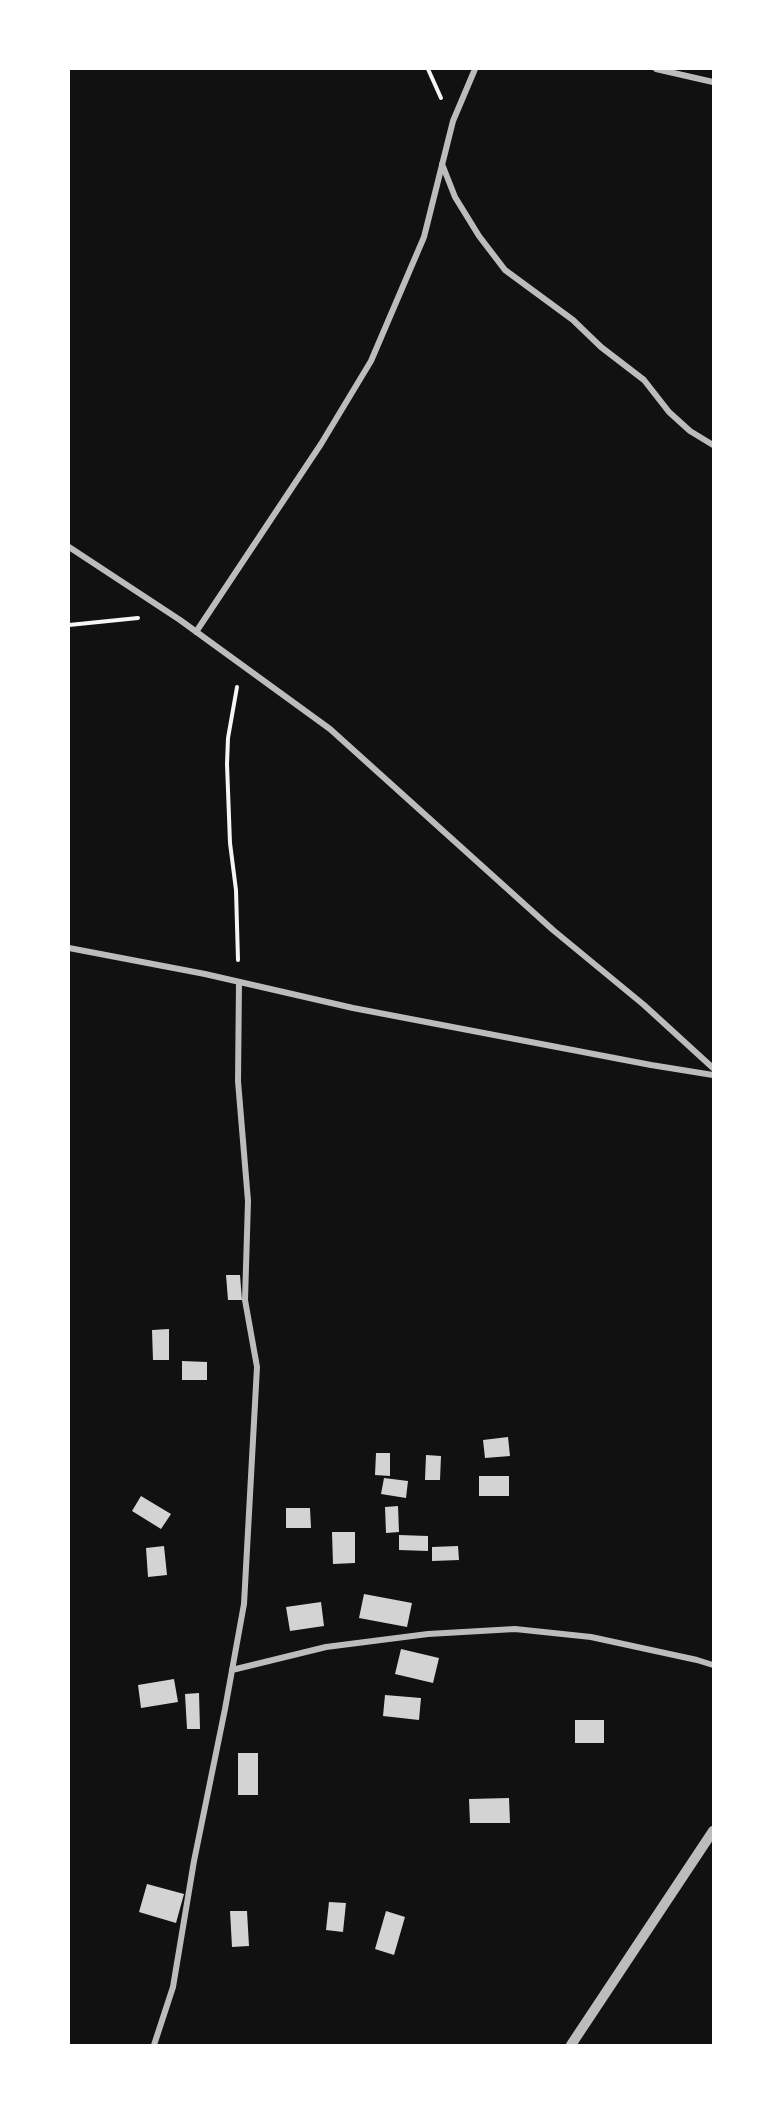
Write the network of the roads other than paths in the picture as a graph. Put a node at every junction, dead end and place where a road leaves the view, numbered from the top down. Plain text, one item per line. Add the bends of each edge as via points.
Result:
1 (475, 69) edge
2 (656, 69) edge
3 (713, 82) edge
4 (442, 164) junction
5 (713, 445) edge
6 (69, 547) edge
7 (196, 632) junction
8 (70, 950) edge
9 (239, 982) junction
10 (713, 1068) edge
11 (713, 1075) edge
12 (713, 1665) edge
13 (232, 1670) junction
14 (713, 1831) edge
15 (154, 2045) edge
16 (571, 2045) edge

1 - 4 street via 453,121
2 - 3 street
4 - 5 street via 455,197 505,270 573,320 644,380 690,431
4 - 7 street via 424,237 371,361 321,444
6 - 7 street
7 - 10 street via 330,729
8 - 9 street
9 - 11 street via 353,1008
9 - 13 street via 238,1081 248,1201 245,1300 257,1367 244,1604
12 - 13 street via 591,1637 515,1629 428,1634 326,1647
13 - 15 street via 173,1986
14 - 16 street

